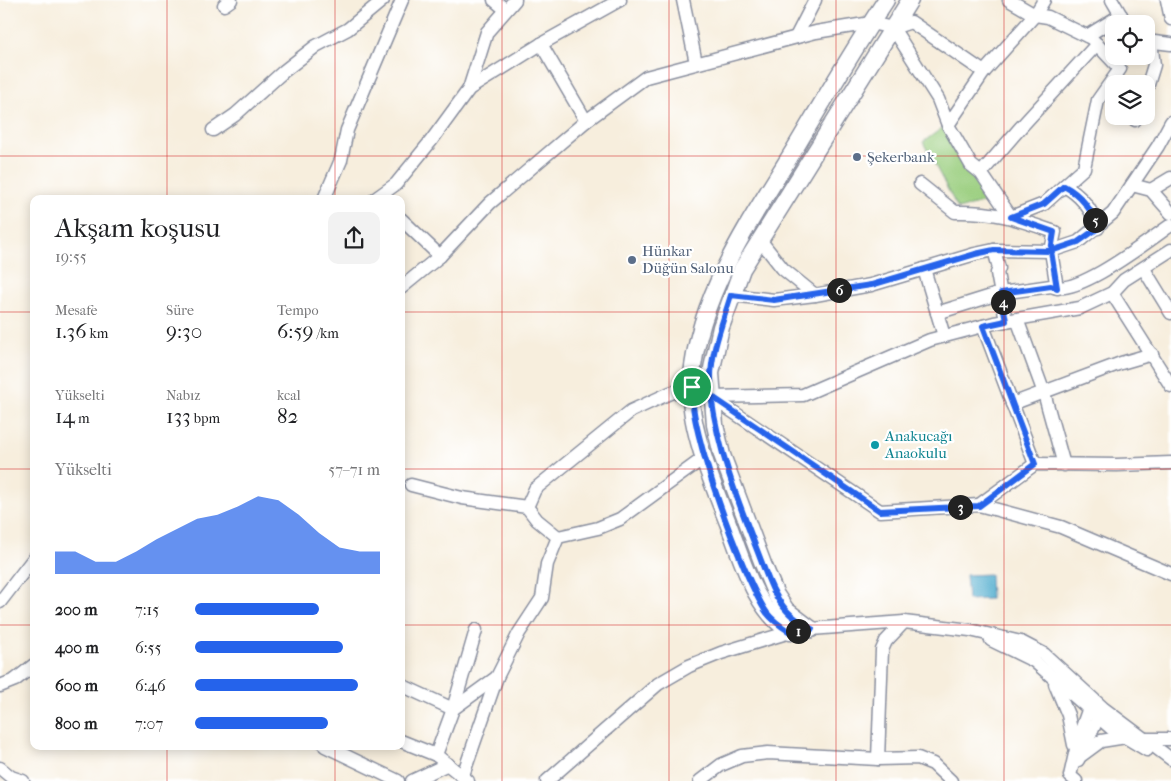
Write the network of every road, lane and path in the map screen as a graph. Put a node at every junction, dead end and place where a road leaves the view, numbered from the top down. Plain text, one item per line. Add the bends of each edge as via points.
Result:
1 (384, 0) edge
2 (402, 0) edge
3 (494, 0) edge
4 (515, 0) edge
5 (620, 0) edge
6 (683, 0) edge
7 (815, 0) edge
8 (886, 0) edge
9 (910, 0) edge
10 (1009, 0) edge
11 (1044, 0) edge
12 (1112, 0) edge
13 (1167, 0) edge
14 (506, 10) junction
15 (1035, 15) junction
16 (1121, 15) edge
17 (1171, 19) edge
18 (871, 22) junction
19 (1105, 27) edge
20 (892, 28) junction
21 (1086, 36) junction
22 (796, 37) junction
23 (1155, 43) edge
24 (541, 44) junction
25 (1097, 44) junction
26 (1171, 44) edge
27 (696, 63) junction
28 (984, 72) junction
29 (468, 89) junction
30 (586, 121) junction
31 (1171, 122) edge
32 (948, 124) junction
33 (213, 130) dead end
34 (982, 174) junction
35 (1171, 178) edge
36 (920, 184) dead end
37 (1132, 185) junction
38 (1064, 186) junction
39 (1151, 190) junction
40 (326, 195) edge
41 (382, 195) edge
42 (1171, 213) edge
43 (1011, 217) junction
44 (405, 223) edge
45 (1171, 225) edge
46 (1098, 228) junction
47 (760, 240) junction
48 (994, 250) junction
49 (1051, 251) junction
50 (1170, 253) edge
51 (440, 256) junction
52 (924, 268) junction
53 (1144, 269) junction
54 (405, 285) edge
55 (1057, 288) junction
56 (1001, 293) junction
57 (1112, 293) junction
58 (731, 295) junction
59 (814, 295) junction
60 (938, 313) junction
61 (1171, 313) edge
62 (1012, 320) junction
63 (983, 326) junction
64 (944, 336) junction
65 (1152, 354) junction
66 (1171, 386) edge
67 (692, 387) junction
68 (711, 389) junction
69 (1044, 393) junction
70 (1012, 404) junction
71 (705, 457) junction
72 (1171, 463) edge
73 (1035, 464) junction
74 (1064, 465) junction
75 (410, 485) dead end
76 (979, 506) junction
77 (527, 507) junction
78 (558, 537) junction
79 (30, 563) edge
80 (1171, 574) edge
81 (0, 602) edge
82 (904, 622) junction
83 (812, 629) junction
84 (476, 630) dead end
85 (970, 630) junction
86 (790, 632) junction
87 (30, 668) edge
88 (1050, 675) junction
89 (497, 677) junction
90 (0, 686) edge
91 (405, 687) edge
92 (1090, 703) junction
93 (453, 709) junction
94 (1101, 713) junction
95 (1126, 737) junction
96 (1144, 739) junction
97 (1171, 739) edge
98 (405, 743) edge
99 (334, 750) edge
100 (436, 755) junction
101 (1077, 756) junction
102 (878, 759) junction
103 (1171, 760) edge
104 (448, 764) junction
105 (0, 768) edge
106 (465, 778) edge
107 (1072, 779) edge
108 (23, 781) edge
109 (398, 781) edge
110 (412, 781) edge
111 (547, 781) edge
112 (700, 781) edge
113 (951, 781) edge

1 - 33 street via 348,29 316,46 236,115
2 - 40 street via 347,130 341,160
3 - 14 street
4 - 14 street
5 - 24 street
6 - 27 street
7 - 22 street
8 - 18 main road
9 - 20 main road
10 - 15 street
11 - 15 street
12 - 16 street
13 - 17 street
14 - 29 street via 487,32
15 - 21 street via 1048,17
15 - 28 street
18 - 20 street
18 - 22 street
18 - 67 main road via 740,238 717,284 694,355
19 - 21 street
20 - 28 street via 911,22
20 - 32 street via 938,99
20 - 47 main road
21 - 25 street
22 - 27 street
23 - 26 street
24 - 29 street
24 - 30 street
25 - 34 street
25 - 38 street via 1120,69 1098,100 1084,168
27 - 30 street via 646,77
28 - 32 street
29 - 41 street via 431,141 396,184
30 - 51 street via 490,203
31 - 37 street
32 - 34 street via 971,165
34 - 43 street
35 - 39 street
36 - 43 street via 956,212 984,211
37 - 39 street
37 - 46 street
38 - 43 street via 1044,204
38 - 46 street via 1094,214
39 - 42 street
43 - 49 street via 1054,232
44 - 51 street
45 - 55 street via 1098,273 1078,283
46 - 49 street via 1078,242
47 - 58 main road
47 - 59 street via 782,269
48 - 49 street
48 - 52 street
48 - 56 street
49 - 55 street
50 - 53 street
51 - 54 street
52 - 59 street via 871,285
52 - 60 street
53 - 57 street via 1124,280
53 - 61 street
55 - 56 street via 1051,286
56 - 60 street
56 - 62 street
57 - 62 street via 1080,308
57 - 65 street
58 - 59 street via 774,300
58 - 68 main road via 711,373
60 - 64 street
62 - 63 street
62 - 69 street
63 - 64 street
63 - 70 street
64 - 68 street via 803,395
65 - 66 street
65 - 69 street
67 - 68 street
67 - 71 main road via 695,421
67 - 77 street via 631,411 535,489
68 - 76 street via 880,511
68 - 83 main road via 722,455 762,564 786,610
69 - 70 street
69 - 74 street
70 - 73 street
71 - 78 street via 620,518 598,528
71 - 86 main road via 753,588 767,613
72 - 74 street
73 - 74 street
73 - 76 street
75 - 77 street via 462,498
76 - 80 street via 1061,527
77 - 78 street
78 - 89 street via 547,564 542,598
79 - 81 street
82 - 83 street
82 - 85 street
82 - 102 street via 886,640 882,650
83 - 86 main road
84 - 93 street
85 - 88 street via 1034,661
85 - 92 street via 1021,642 1044,654
86 - 111 street via 721,653 658,684
87 - 90 street via 15,680
88 - 92 street
88 - 101 street via 1068,715
89 - 93 street
89 - 106 street
91 - 93 street
92 - 94 street
92 - 101 street
93 - 100 street
94 - 95 street
94 - 96 street
94 - 101 street
95 - 101 street via 1101,741
95 - 103 street
96 - 97 street
96 - 103 street
98 - 100 street
99 - 109 street
100 - 104 street
101 - 107 street
102 - 112 street via 768,753 742,756 721,765
102 - 113 street via 918,758 934,764
104 - 106 street
104 - 110 street
105 - 108 street

